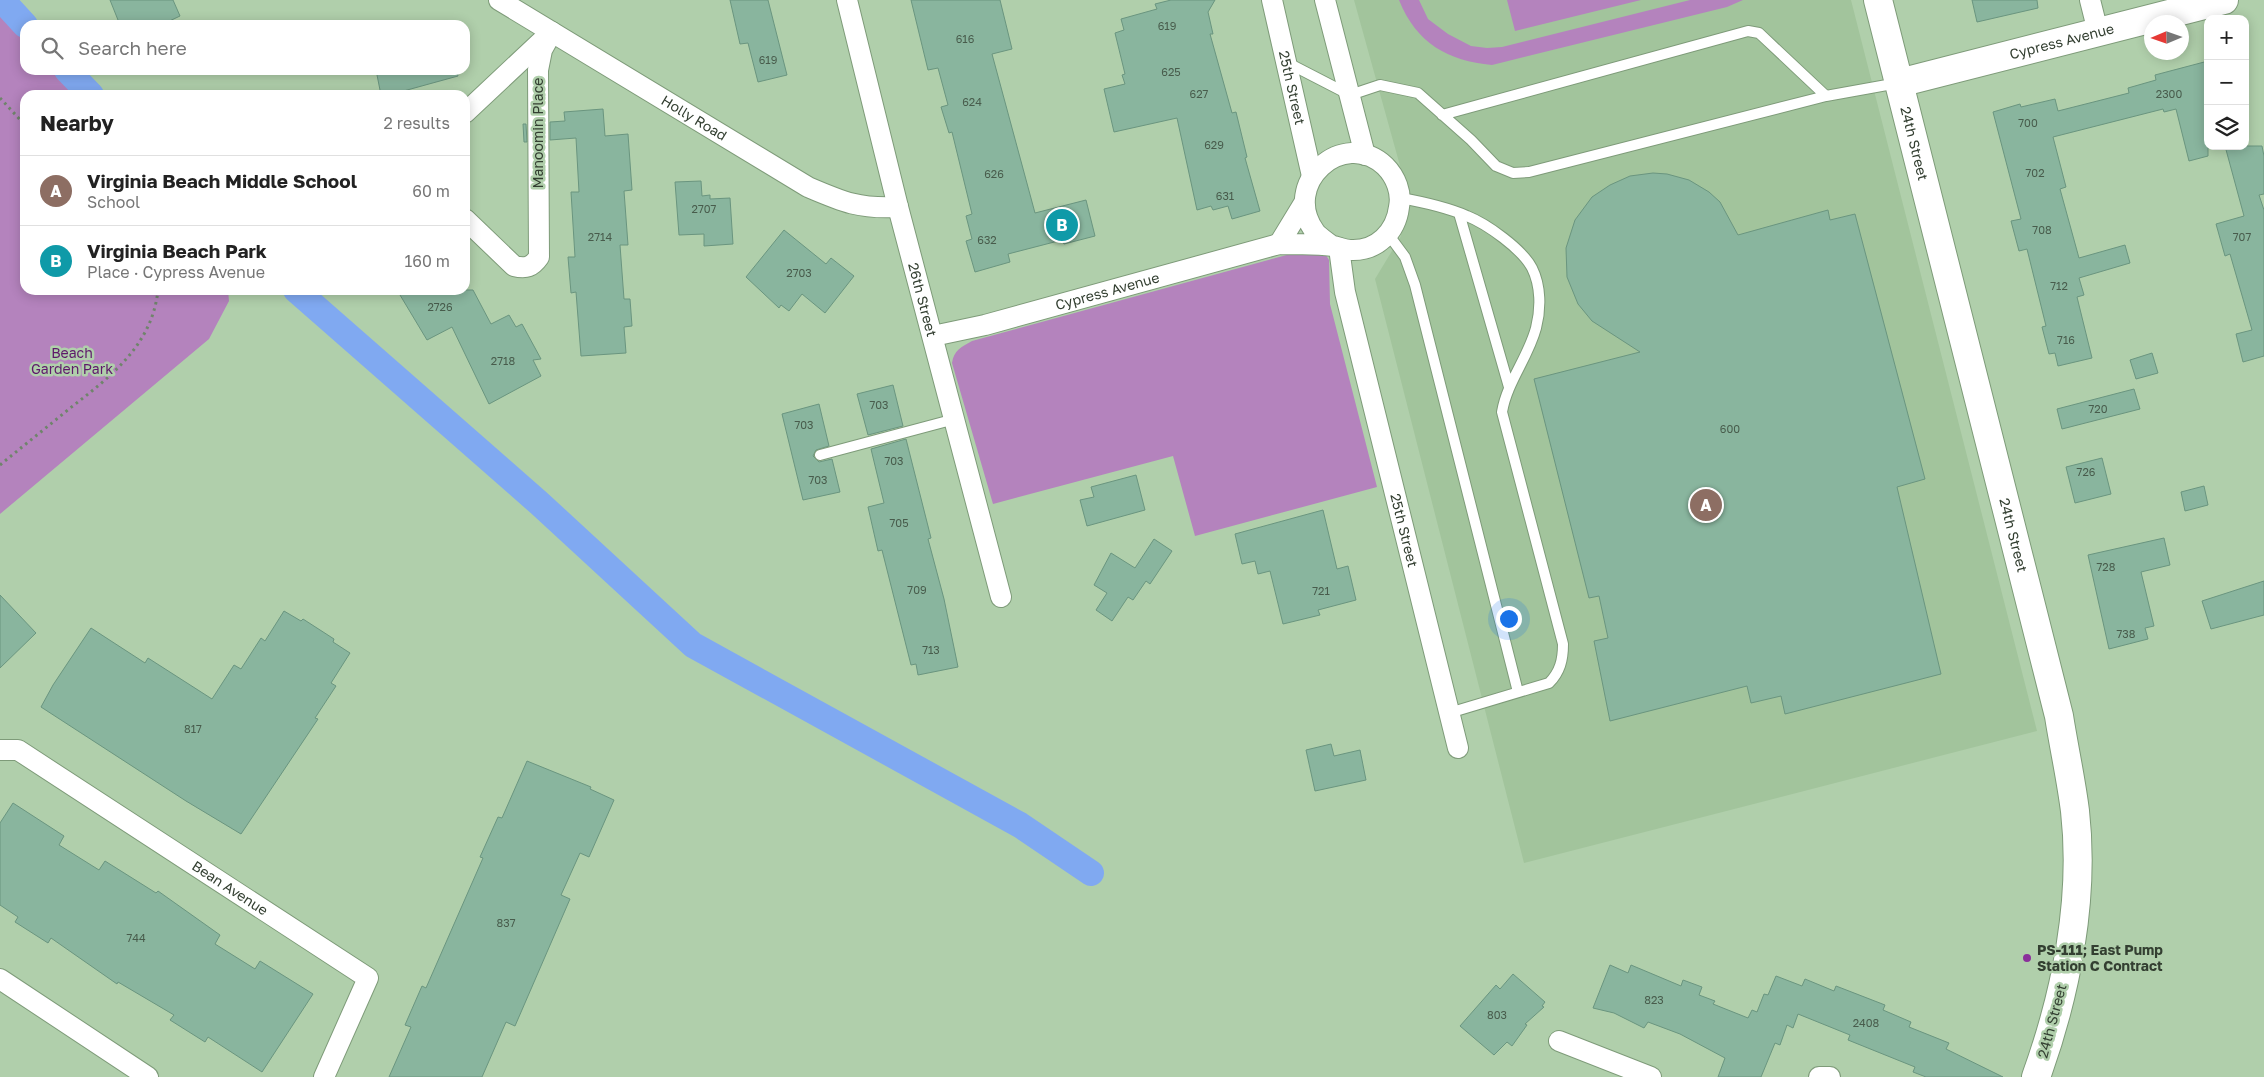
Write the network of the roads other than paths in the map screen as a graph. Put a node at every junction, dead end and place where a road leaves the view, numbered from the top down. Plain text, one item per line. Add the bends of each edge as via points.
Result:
1 (499, 0) edge
2 (847, 0) edge
3 (1272, 0) edge
4 (1325, 0) edge
5 (1878, 0) edge
6 (2090, 0) edge
7 (2224, 0) edge
8 (552, 32) junction
9 (2098, 32) junction
10 (1286, 62) junction
11 (1899, 83) junction
12 (1350, 95) junction
13 (1826, 96) junction
14 (470, 108) edge
15 (1442, 114) junction
16 (1366, 155) junction
17 (1312, 176) junction
18 (1401, 198) junction
19 (1304, 203) junction
20 (898, 207) junction
21 (1459, 213) junction
22 (470, 224) edge
23 (1382, 240) junction
24 (1279, 244) junction
25 (1335, 247) junction
26 (1350, 313) junction
27 (933, 336) junction
28 (1509, 387) junction
29 (955, 419) junction
30 (820, 455) dead end
31 (1001, 597) dead end
32 (1518, 692) junction
33 (1449, 713) junction
34 (1458, 748) dead end
35 (0, 750) edge
36 (0, 979) edge
37 (1559, 1041) dead end
38 (148, 1077) edge
39 (324, 1077) edge
40 (1651, 1077) edge
41 (1820, 1077) edge
42 (1830, 1077) edge
43 (2036, 1077) edge

1 - 8 street, Holly Road
2 - 20 street, 26th Street
3 - 10 street, 25th Street
4 - 12 street
5 - 11 street, 24th Street
6 - 9 street
7 - 9 street, Cypress Avenue
8 - 14 street, Manoomin Place
8 - 20 street, Holly Road via 808,187 847,204 868,208
8 - 22 street, Manoomin Place via 542,50 538,70 539,257 533,265 524,268 514,266
9 - 11 street, Cypress Avenue
10 - 12 lane
10 - 17 street, 25th Street
11 - 13 lane
11 - 43 street, 24th Street via 2059,716 2075,812 2074,920 2050,1041
12 - 15 lane via 1380,85 1418,94
12 - 16 street
13 - 15 lane via 1530,172 1513,173 1496,166
13 - 15 lane via 1759,33 1748,31
16 - 17 street via 1339,155 1323,164
16 - 18 street via 1385,166 1395,179
17 - 19 street
18 - 21 lane
18 - 23 street, 25th Street via 1398,220
19 - 24 street
19 - 25 street via 1307,219 1316,233
20 - 27 street, 26th Street
21 - 28 lane
21 - 28 lane via 1499,235 1519,252 1532,268 1539,290 1536,327 1529,349
23 - 25 street via 1360,250
23 - 26 street, 25th Street via 1357,264 1350,283
23 - 32 lane via 1405,257 1415,285
24 - 25 street, Cypress Avenue
24 - 27 street, Cypress Avenue via 985,325
25 - 26 street, 25th Street
26 - 33 street, 25th Street
27 - 29 street, 26th Street
28 - 32 lane via 1502,412 1506,432 1563,644 1557,675 1549,683
29 - 30 lane
29 - 31 street, 26th Street
32 - 33 lane
33 - 34 street, 25th Street
35 - 39 street, Bean Avenue via 18,750 368,978
36 - 38 street
37 - 40 street
41 - 42 street

